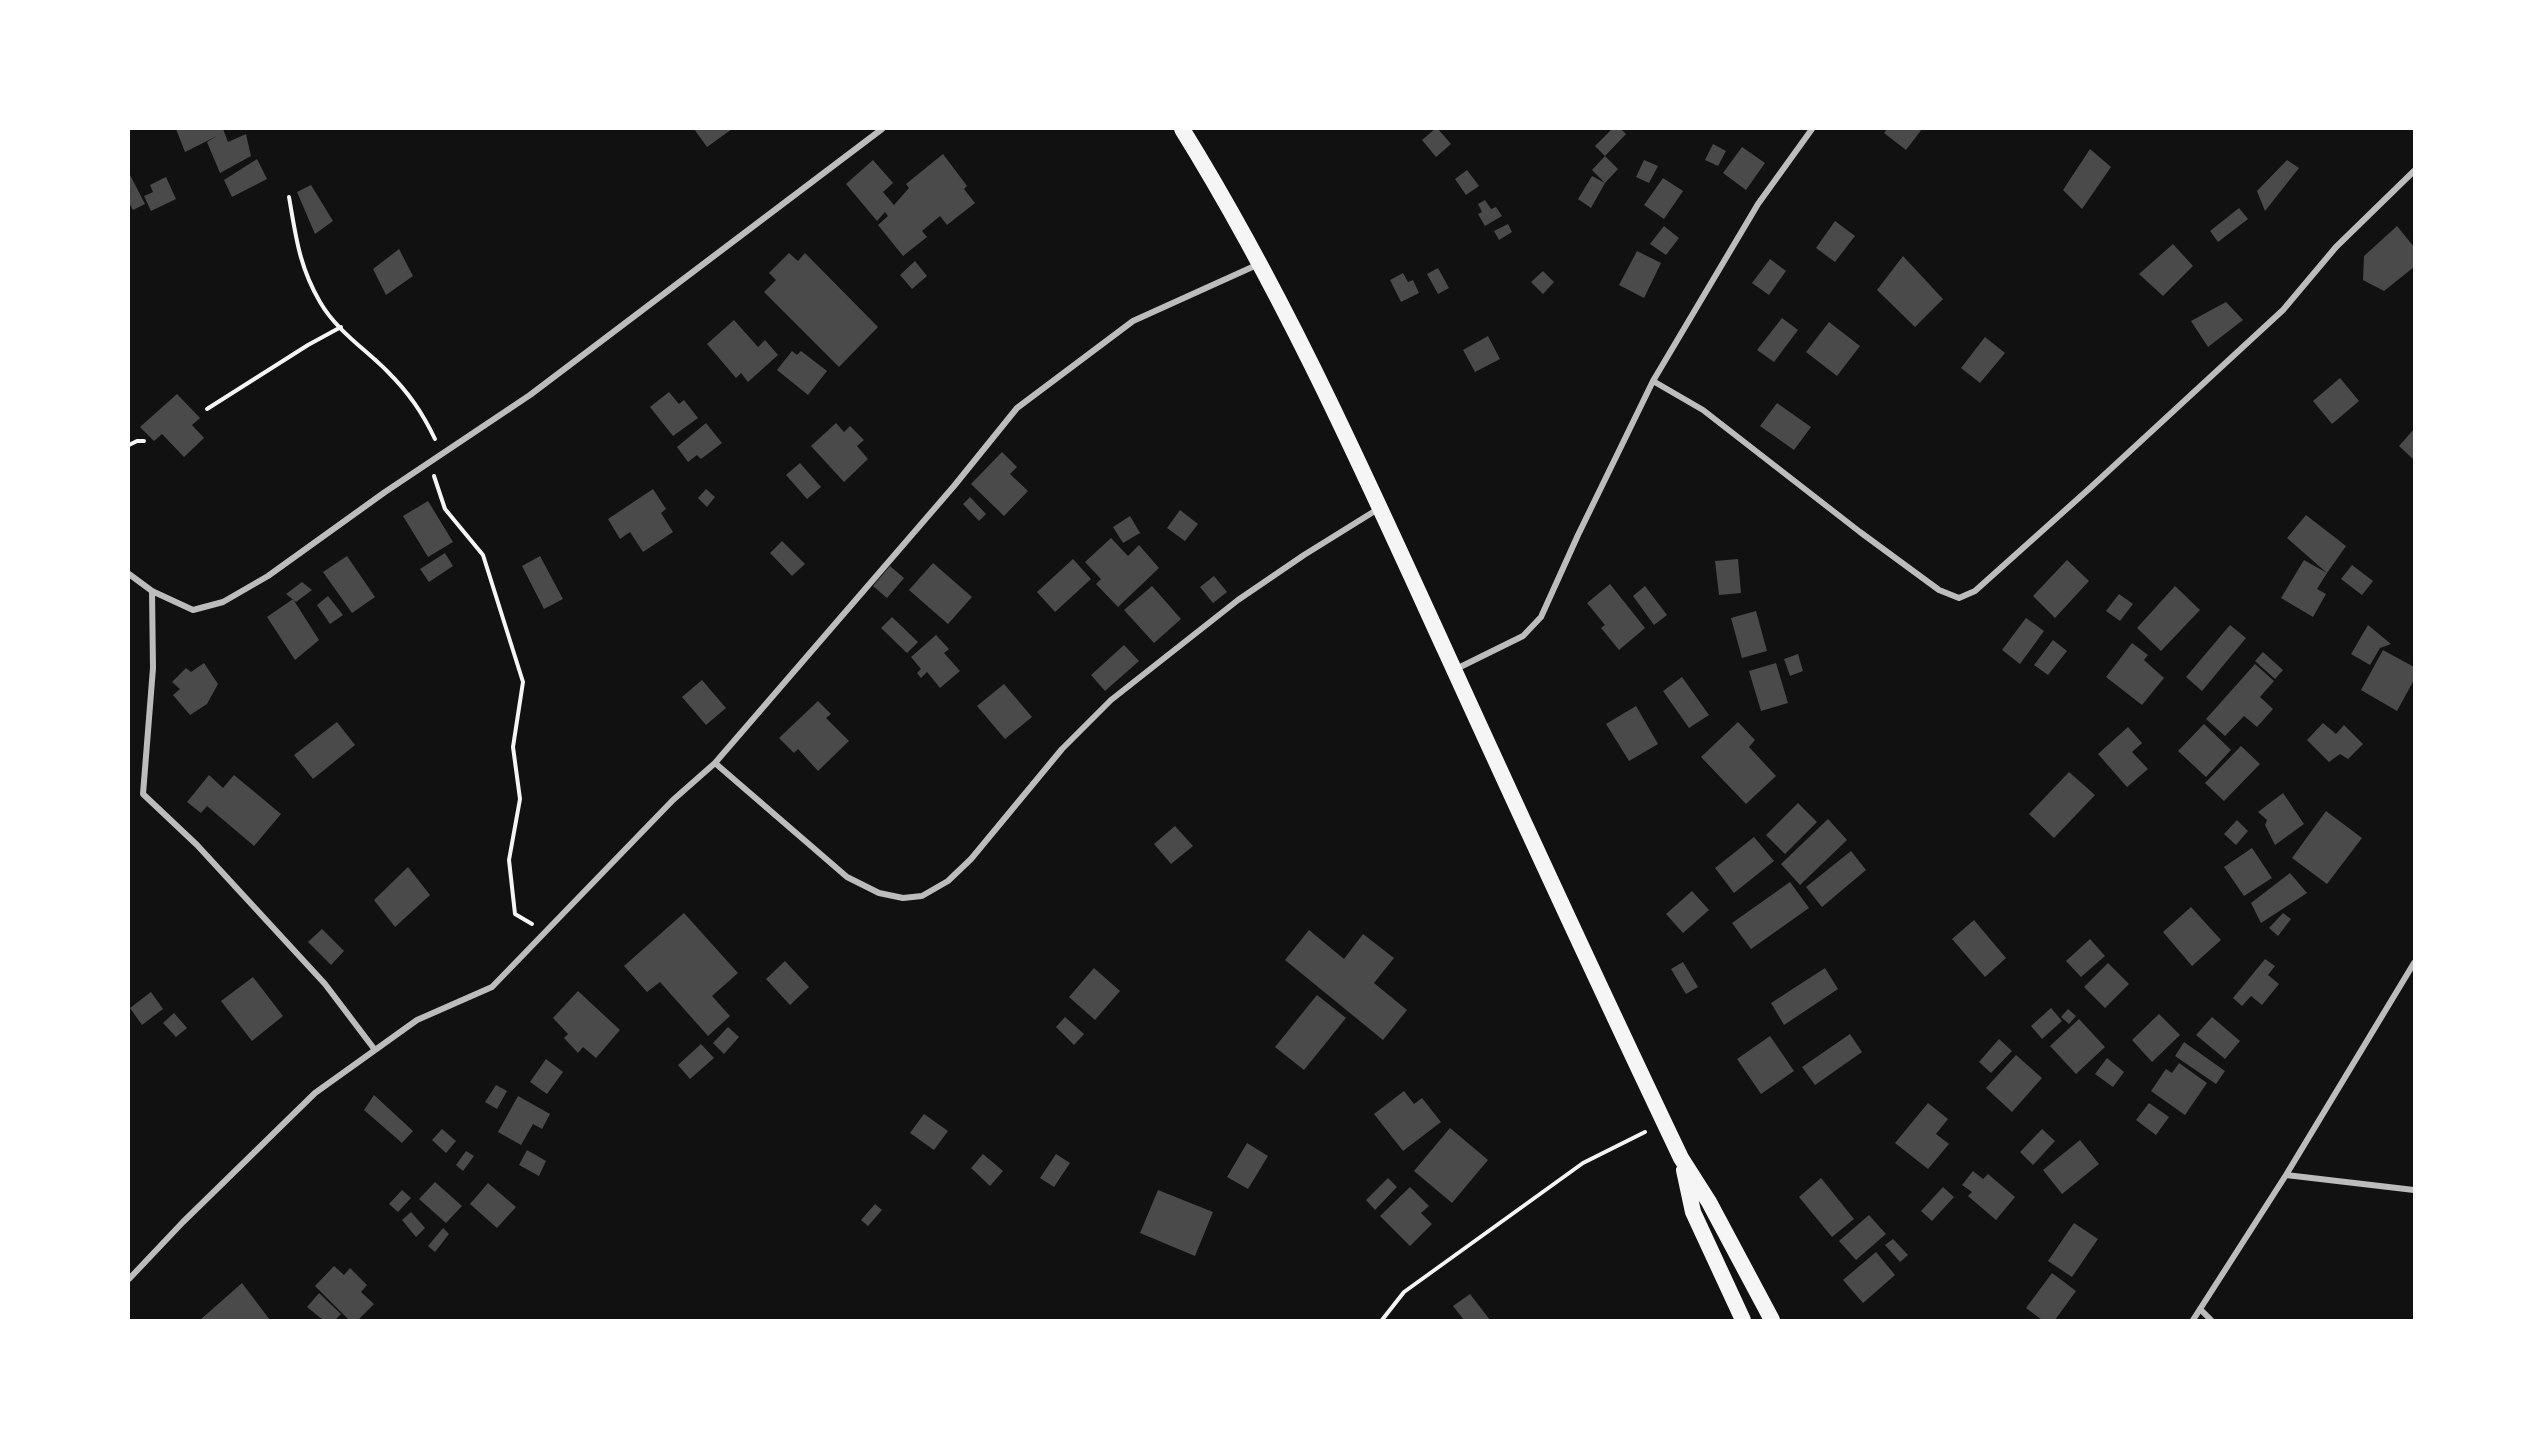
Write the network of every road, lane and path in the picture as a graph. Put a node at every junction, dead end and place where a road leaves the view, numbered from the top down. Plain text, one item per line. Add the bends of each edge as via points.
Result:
1 (882, 129) edge
2 (1182, 129) edge
3 (1812, 129) edge
4 (2414, 171) edge
5 (289, 197) dead end
6 (1259, 264) junction
7 (341, 327) junction
8 (1653, 381) junction
9 (207, 409) dead end
10 (144, 441) dead end
11 (129, 445) edge
12 (444, 453) junction
13 (429, 463) junction
14 (1380, 508) junction
15 (129, 574) edge
16 (152, 591) junction
17 (1454, 670) junction
18 (715, 763) junction
19 (545, 932) junction
20 (2414, 963) edge
21 (375, 1050) junction
22 (1664, 1123) junction
23 (1681, 1158) junction
24 (2286, 1175) junction
25 (2414, 1190) edge
26 (129, 1279) edge
27 (2200, 1309) junction
28 (1382, 1320) edge
29 (1743, 1320) edge
30 (1772, 1320) edge
31 (2193, 1320) edge
32 (2211, 1320) edge

1 - 12 street via 530,395
2 - 6 highway
3 - 8 street via 1758,204
4 - 8 street via 2336,247 2283,310 1975,591 1959,597 1939,590 1703,410
5 - 7 path via 300,263 321,304
6 - 14 highway
6 - 18 street via 1134,321 1017,408
7 - 9 path
7 - 12 path via 388,371 421,410
8 - 17 street via 1541,617 1523,636
10 - 11 path
12 - 13 street
13 - 16 street via 268,576 224,602 193,610
13 - 19 path via 445,509 483,555 523,682 513,747 520,799 509,860 515,914
14 - 17 highway
14 - 18 street via 1238,600 1111,700 1062,749 971,859 948,881 922,896 903,898 879,893 847,877
15 - 16 street
16 - 21 street via 153,668 143,794 197,845 325,984
17 - 22 highway
18 - 19 street
19 - 21 street via 492,987 417,1020
20 - 24 street
21 - 26 street via 315,1093
22 - 23 highway
22 - 28 path via 1583,1163 1404,1292
23 - 29 highway via 1694,1212
23 - 30 highway
24 - 25 street
24 - 27 street
27 - 31 street
27 - 32 street

